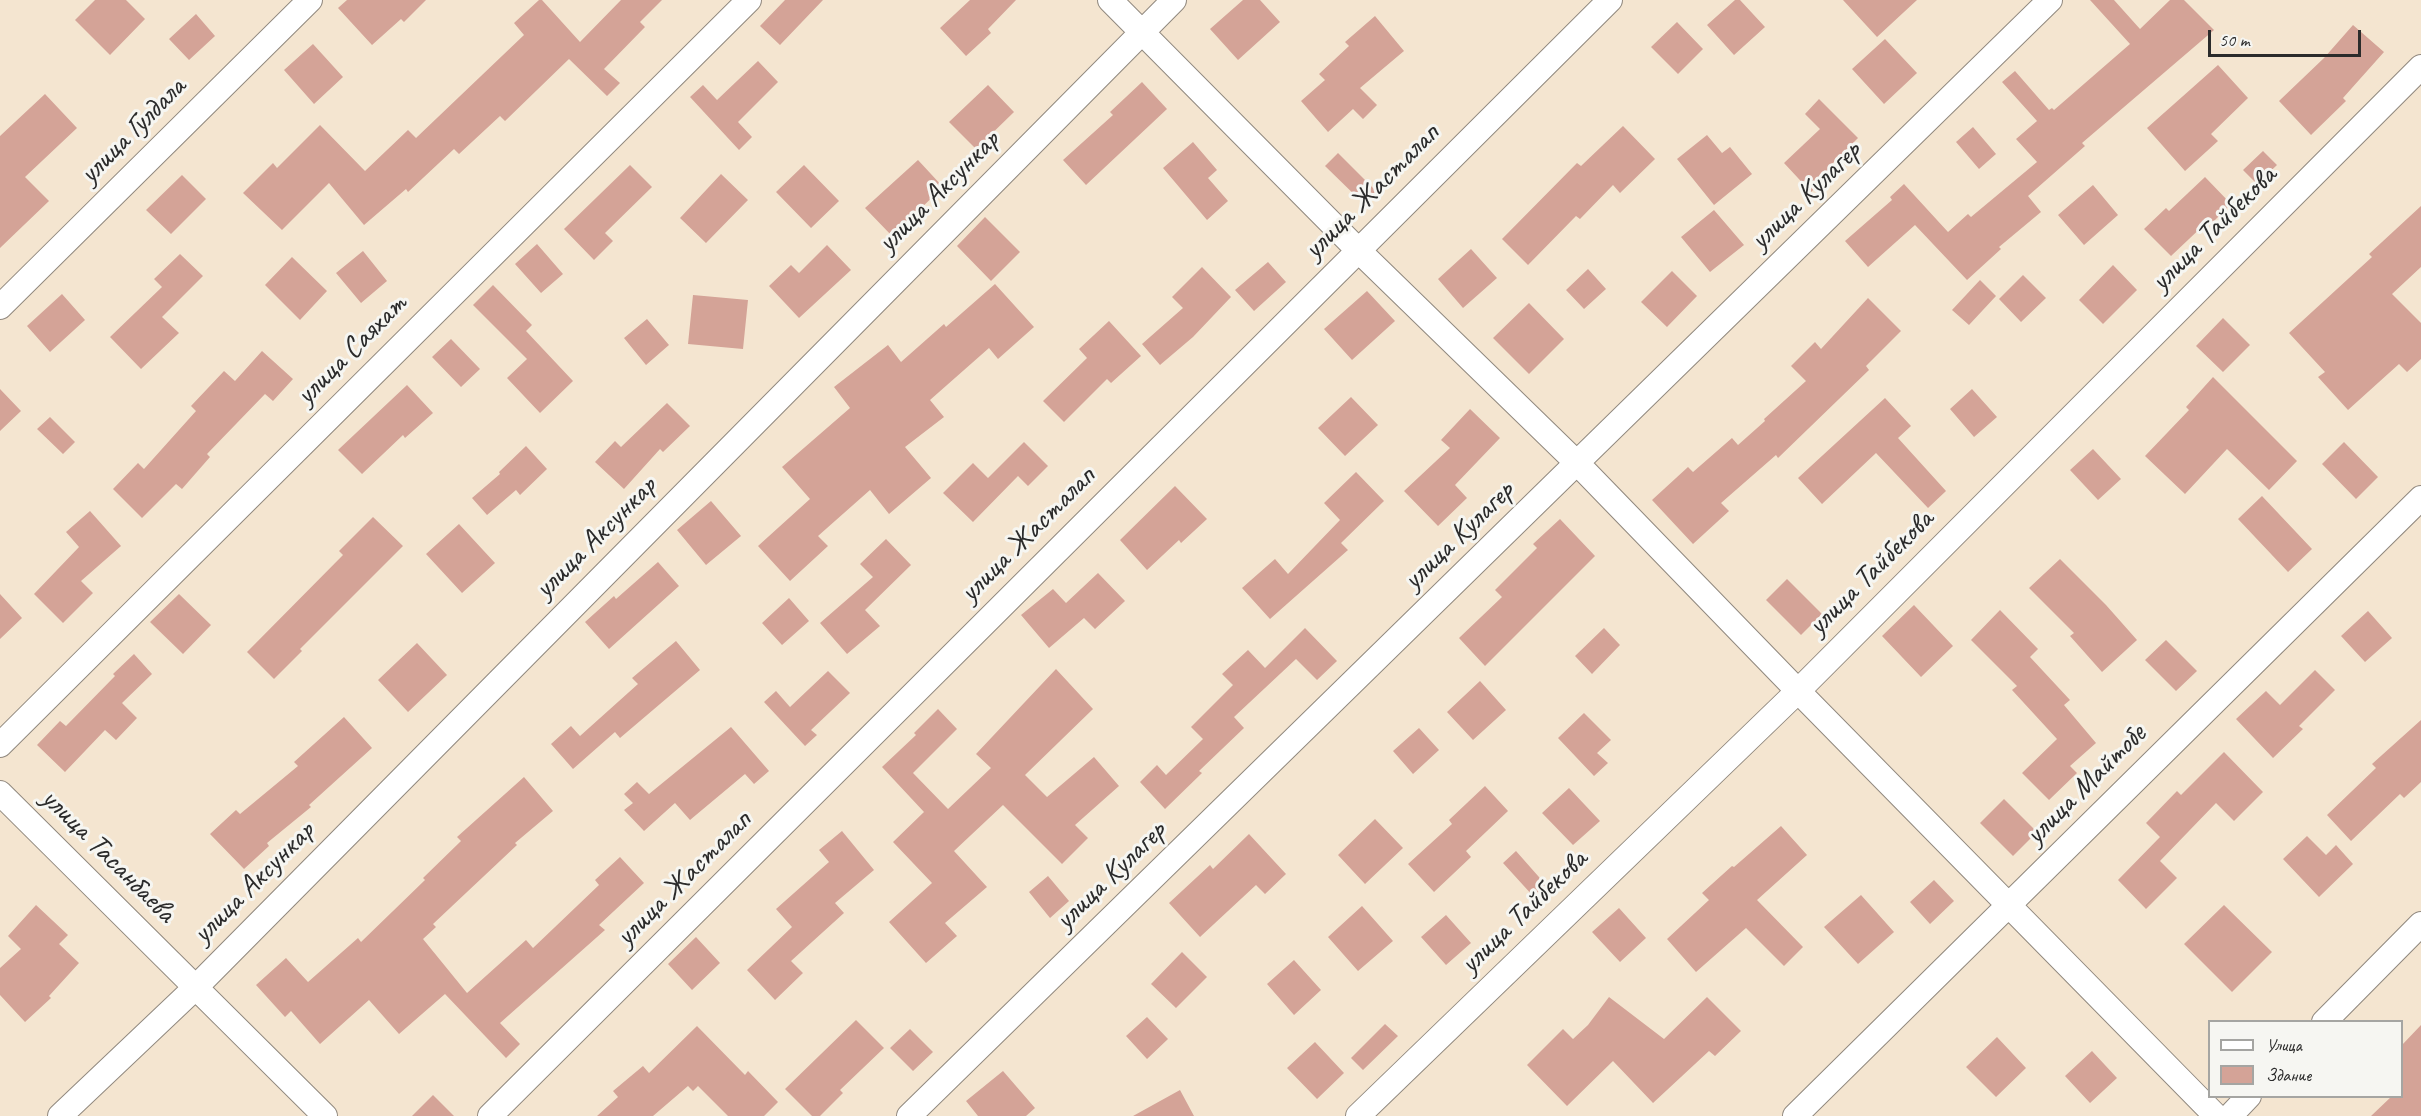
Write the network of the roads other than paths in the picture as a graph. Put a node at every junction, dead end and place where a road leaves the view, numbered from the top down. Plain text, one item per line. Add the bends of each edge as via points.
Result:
1 (310, 0) edge
2 (749, 0) edge
3 (1110, 0) edge
4 (1174, 0) edge
5 (1611, 0) edge
6 (2050, 0) edge
7 (1142, 32) junction
8 (2421, 67) edge
9 (1358, 250) junction
10 (0, 307) edge
11 (1578, 464) junction
12 (2421, 498) edge
13 (1798, 691) junction
14 (0, 745) edge
15 (0, 793) edge
16 (2009, 906) junction
17 (2421, 924) edge
18 (196, 987) junction
19 (2326, 1020) edge
20 (2247, 1098) edge
21 (60, 1116) edge
22 (325, 1116) edge
23 (490, 1116) edge
24 (909, 1116) edge
25 (1358, 1116) edge
26 (1795, 1116) edge
27 (2216, 1116) edge
28 (2230, 1116) edge

1 - 10 street, улица Гулдала
2 - 14 street, улица Саяхат
3 - 7 street
4 - 7 street, улица Аксункар
5 - 9 street, улица Жасталап
6 - 11 street, улица Кулагер
7 - 9 street
7 - 18 street, улица Аксункар
8 - 13 street, улица Тайбекова
9 - 11 street
9 - 23 street, улица Жасталап
11 - 13 street
11 - 24 street, улица Кулагер
12 - 16 street, улица Майтобе
13 - 16 street
13 - 25 street, улица Тайбекова
15 - 18 street, улица Тасанбаева
16 - 26 street, улица Майтобе
16 - 27 street
17 - 19 street
18 - 21 street, улица Аксункар
18 - 22 street, улица Тасанбаева
20 - 28 street

